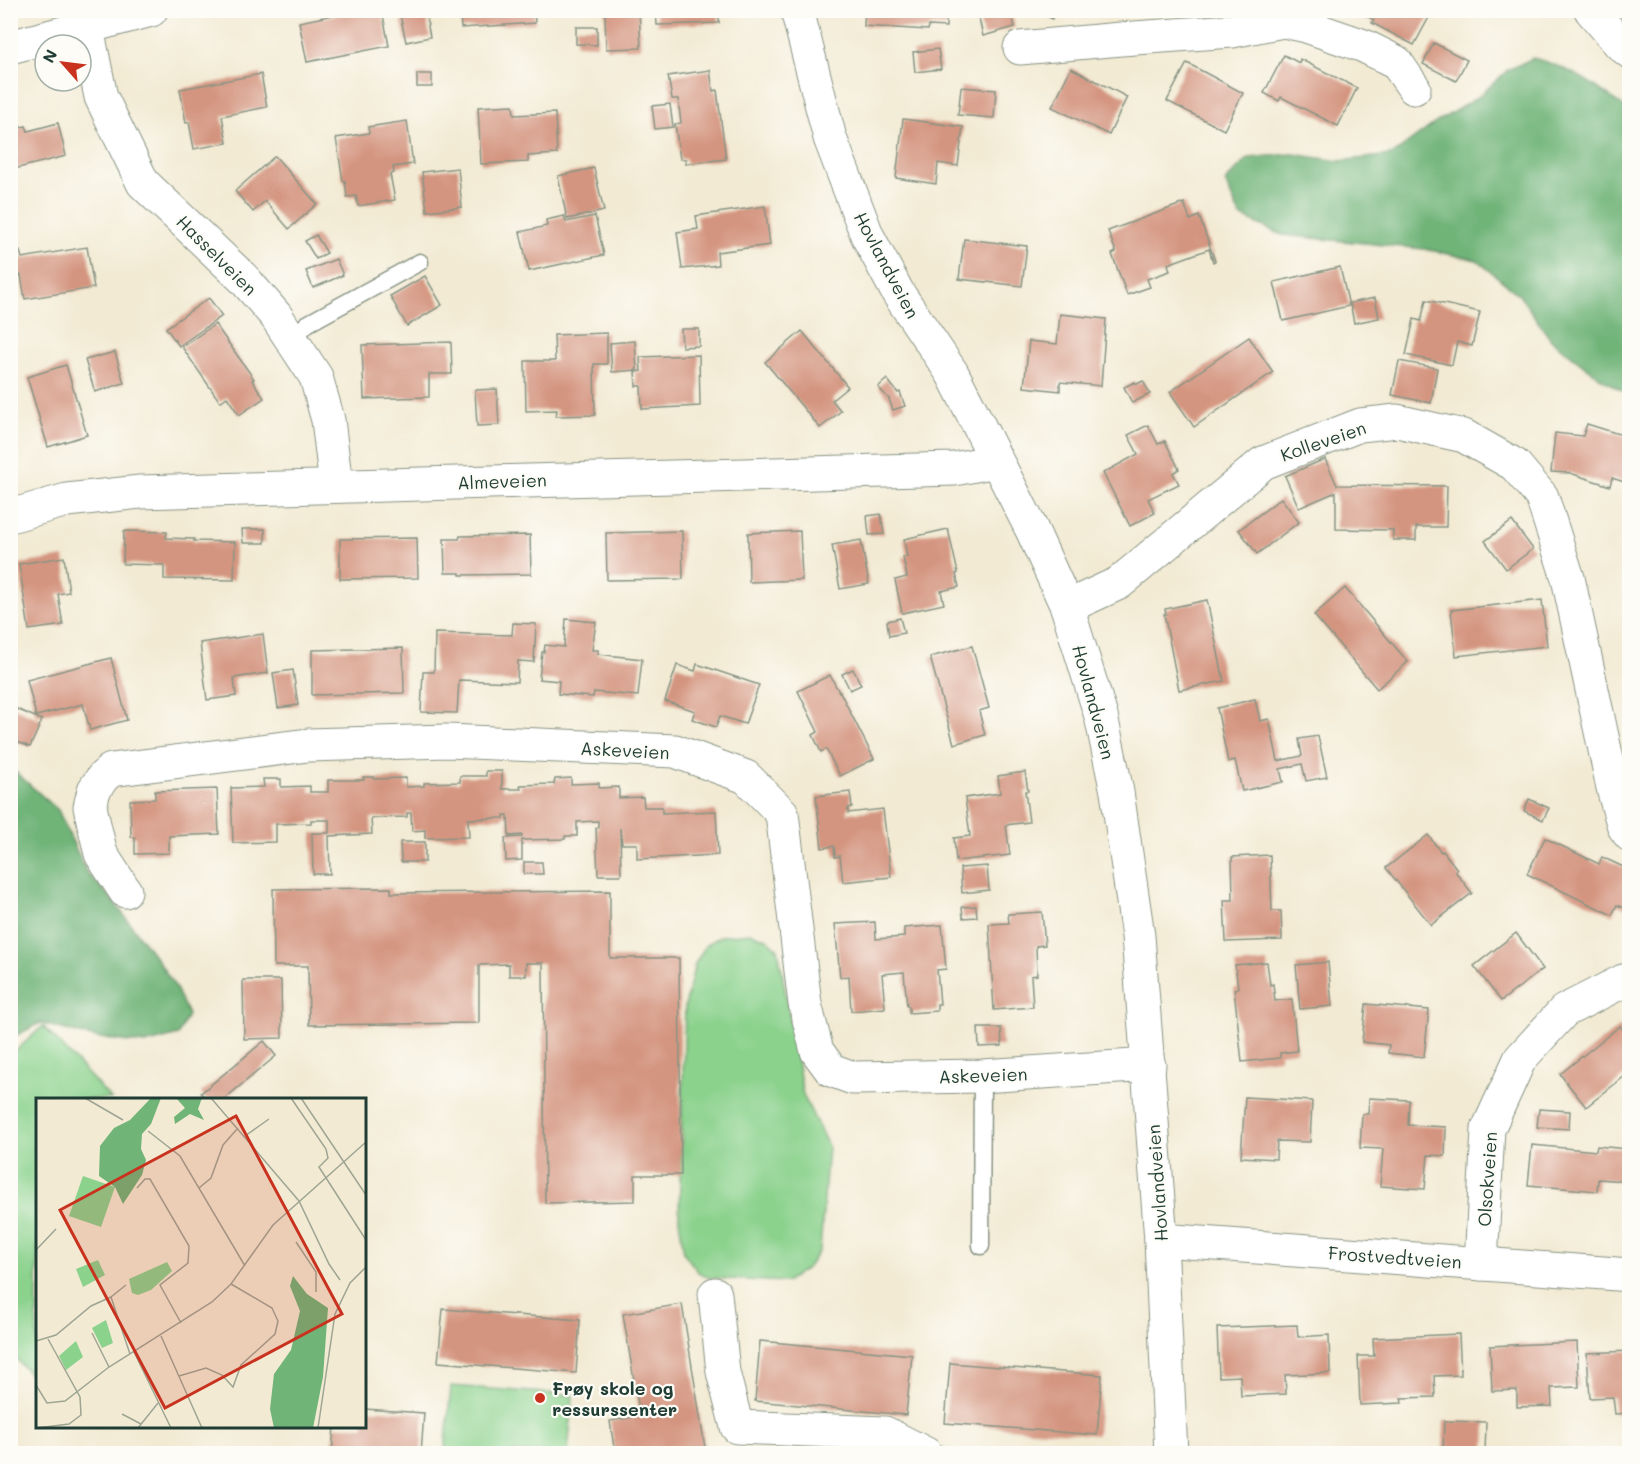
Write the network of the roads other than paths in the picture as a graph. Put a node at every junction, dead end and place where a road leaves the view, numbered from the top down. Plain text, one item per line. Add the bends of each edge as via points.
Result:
1 (151, 10) edge
2 (797, 10) edge
3 (1591, 10) edge
4 (1282, 16) edge
5 (87, 28) junction
6 (10, 47) edge
7 (1020, 48) dead end
8 (1629, 52) edge
9 (1414, 88) dead end
10 (420, 262) dead end
11 (292, 340) junction
12 (996, 461) junction
13 (336, 486) junction
14 (10, 516) edge
15 (1067, 607) junction
16 (1629, 834) edge
17 (125, 891) dead end
18 (1629, 979) edge
19 (1149, 1065) junction
20 (982, 1076) junction
21 (1161, 1240) junction
22 (981, 1246) dead end
23 (1481, 1264) junction
24 (1629, 1275) edge
25 (715, 1294) dead end
26 (737, 1440) edge
27 (926, 1454) edge
28 (1171, 1454) edge

1 - 5 street
2 - 12 street, Hovlandveien via 830,138 867,235 898,293 952,374
3 - 8 street
4 - 7 street via 1232,32
4 - 9 street via 1396,62
5 - 6 street
5 - 11 street, Hasselveien via 101,97 143,183 244,279
10 - 11 lane via 308,324
11 - 13 street, Hasselveien via 316,377 328,420
12 - 13 street, Almeveien via 954,469
12 - 15 street, Hovlandveien
13 - 14 street, Almeveien via 140,492 67,500
15 - 16 street, Kolleveien via 1119,583 1263,463 1360,425 1397,421 1464,436 1515,465 1542,497 1568,578 1614,792
15 - 19 street, Hovlandveien via 1101,716 1117,792 1138,936
17 - 20 street, Askeveien via 101,854 90,807 94,790 111,770 308,745 447,741 675,752 746,777 782,813 805,1004 817,1051 831,1070 852,1078
18 - 23 street, Olsokveien via 1564,1011 1520,1059 1488,1129
19 - 20 street, Askeveien
19 - 21 street, Hovlandveien
20 - 22 lane
21 - 23 street, Frostvedtveien
21 - 28 street, Hovlandveien
23 - 24 street, Frostvedtveien
25 - 26 street via 723,1372
26 - 27 street via 885,1433

